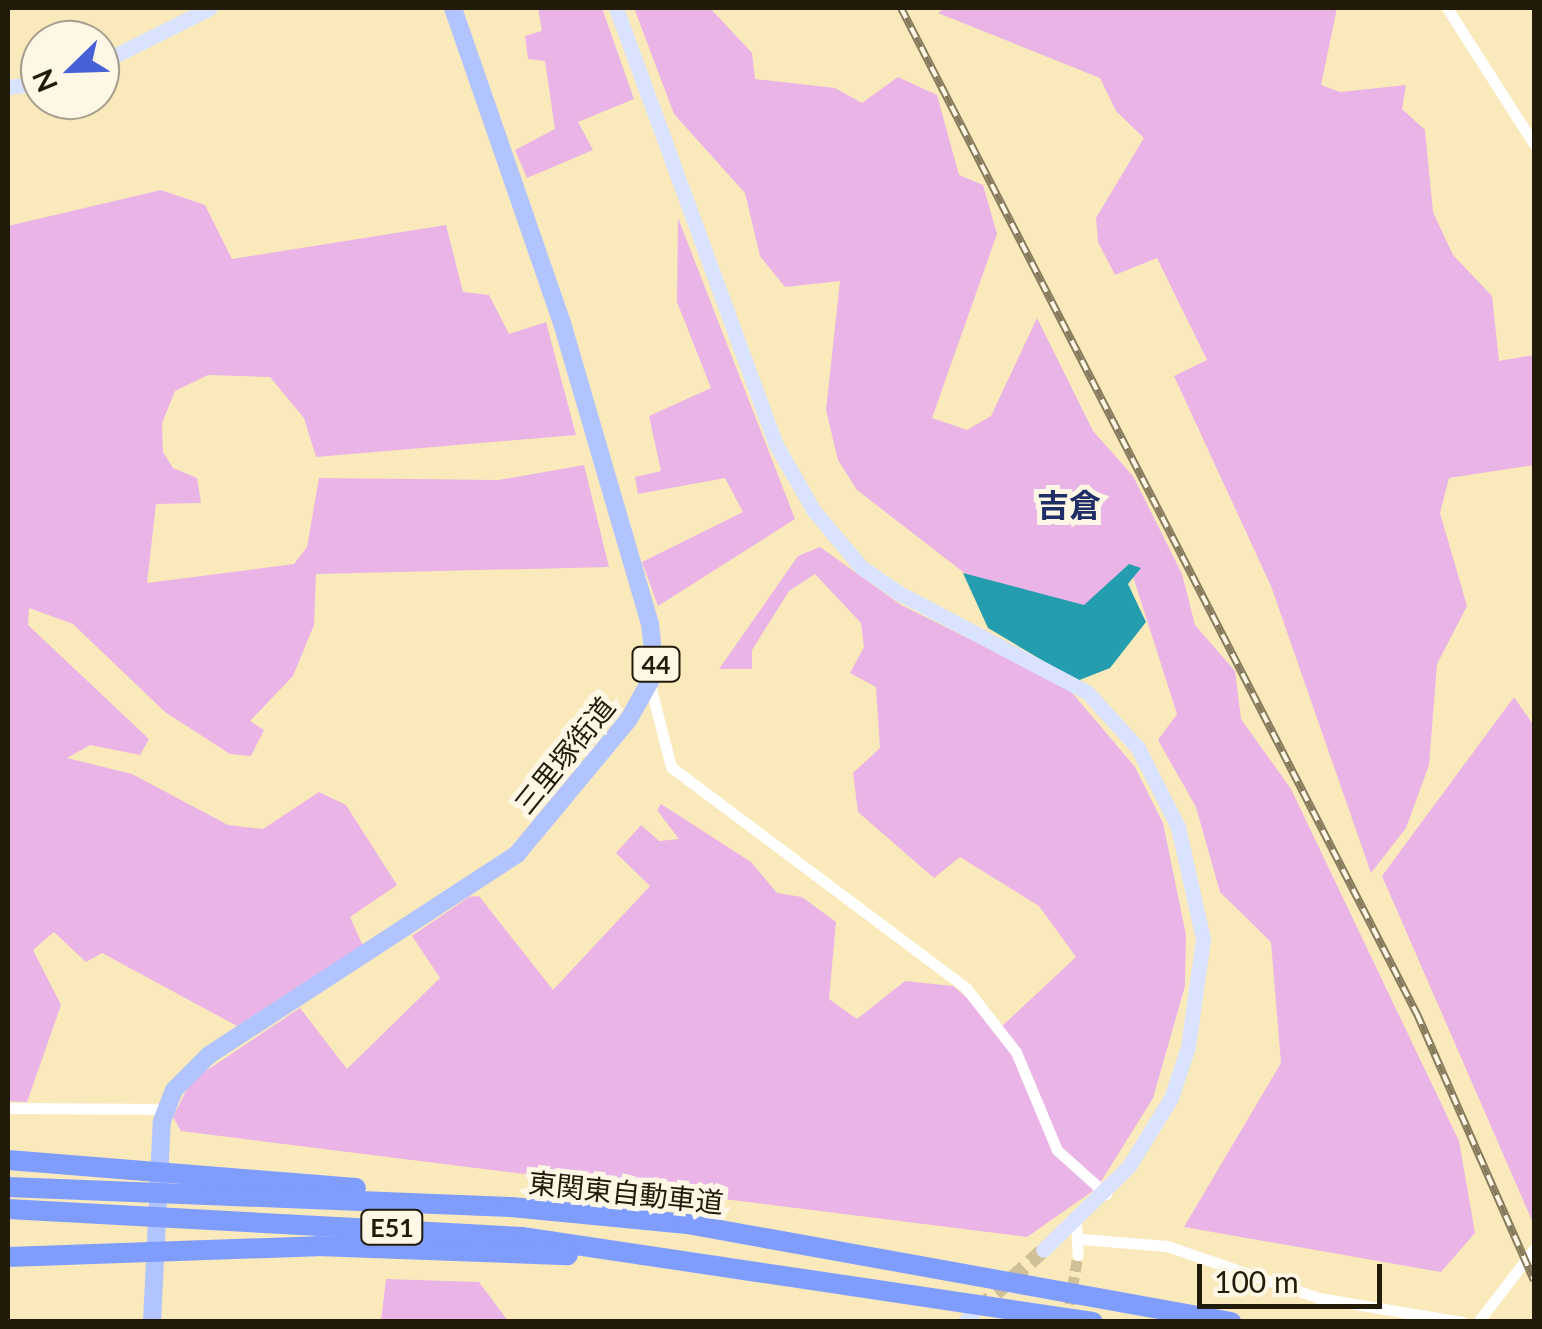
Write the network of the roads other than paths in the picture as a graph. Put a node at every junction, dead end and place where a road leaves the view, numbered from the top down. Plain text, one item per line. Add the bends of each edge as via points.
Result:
1 (210, 8) edge
2 (453, 8) edge
3 (616, 8) edge
4 (1447, 8) edge
5 (120, 52) edge
6 (1534, 144) edge
7 (650, 685) junction
8 (8, 1108) edge
9 (163, 1115) junction
10 (8, 1160) edge
11 (8, 1187) edge
12 (1106, 1194) junction
13 (512, 1207) junction
14 (8, 1208) edge
15 (1076, 1222) junction
16 (1081, 1239) junction
17 (1043, 1250) tunnel mouth
18 (1534, 1250) edge
19 (1078, 1256) tunnel mouth
20 (8, 1257) edge
21 (774, 1268) junction
22 (152, 1322) edge
23 (1093, 1322) edge
24 (1231, 1322) edge
25 (1464, 1322) edge
26 (1478, 1322) edge

1 - 5 street
2 - 7 main road, 三里塚街道 / 44 via 618,513 655,644
3 - 12 street via 774,443 814,512 861,568 1087,692 1138,748 1167,800 1198,896 1199,1004 1171,1098
4 - 6 street
7 - 9 main road, 三里塚街道 / 44 via 518,854 209,1056
7 - 12 street via 671,768 966,988 1016,1052 1057,1150
8 - 9 street
9 - 22 main road via 159,1296
10 - 13 highway via 231,1172
11 - 13 highway, 東関東自動車道 / E51
12 - 15 street
13 - 24 highway, 東関東自動車道 / E51 via 844,1246
14 - 21 highway, 東関東自動車道 / E51 via 414,1229
15 - 16 street
15 - 17 street
16 - 19 street
16 - 25 street via 1167,1246 1320,1298
18 - 26 street
20 - 21 highway via 395,1246
21 - 23 highway, 東関東自動車道 / E51

